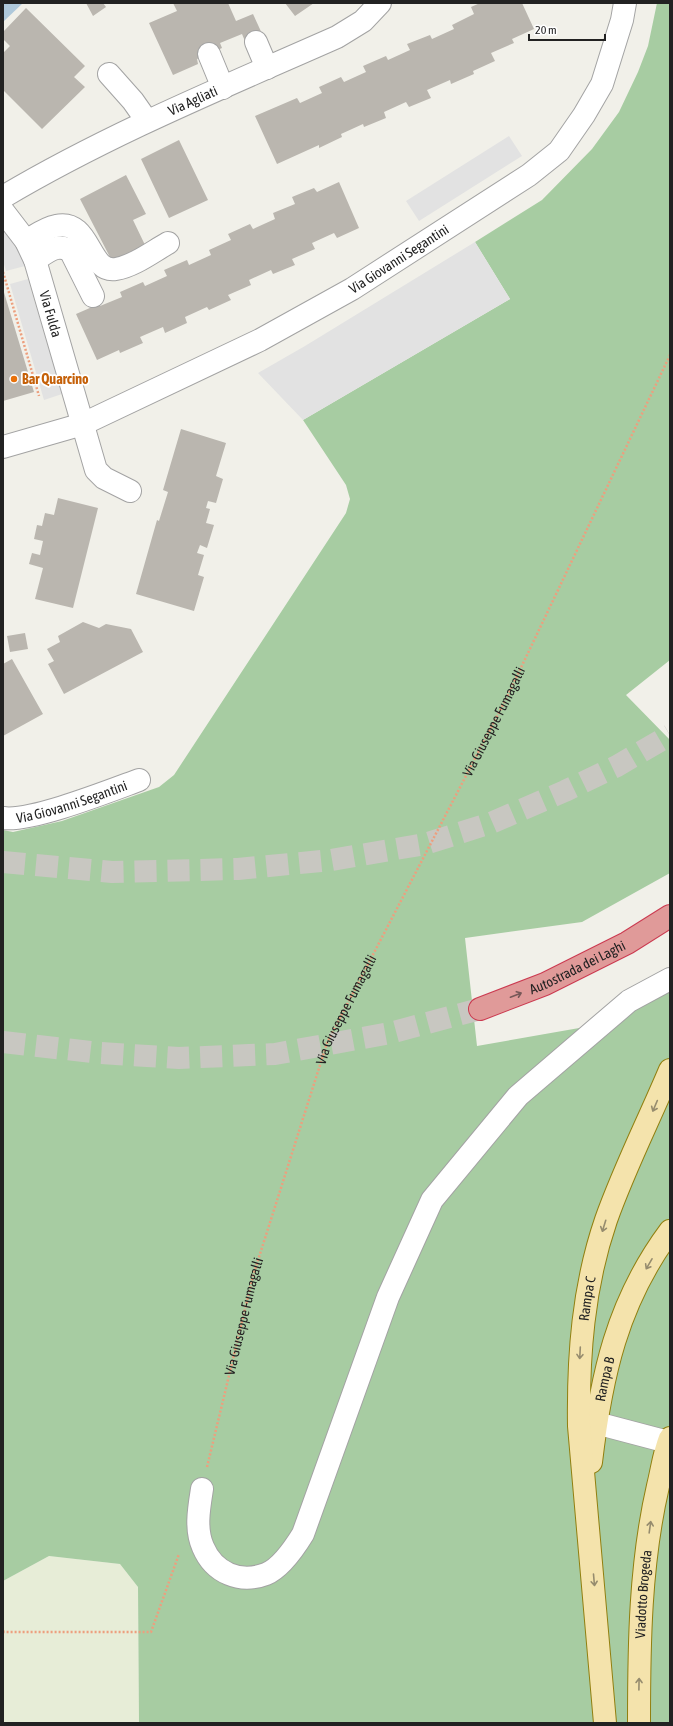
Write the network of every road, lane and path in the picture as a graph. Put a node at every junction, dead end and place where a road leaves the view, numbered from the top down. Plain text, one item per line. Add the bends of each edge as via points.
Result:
1 (380, 3) edge
2 (625, 3) edge
3 (256, 42) dead end
4 (209, 54) dead end
5 (267, 68) junction
6 (109, 74) dead end
7 (223, 88) junction
8 (147, 121) junction
9 (3, 197) edge
10 (3, 211) edge
11 (168, 243) dead end
12 (31, 251) junction
13 (3, 272) edge
14 (92, 296) dead end
15 (670, 355) edge
16 (39, 396) dead end
17 (83, 424) junction
18 (3, 447) edge
19 (130, 491) dead end
20 (139, 780) dead end
21 (3, 818) edge
22 (670, 916) edge
23 (670, 920) edge
24 (626, 943) junction
25 (670, 979) edge
26 (480, 1009) tunnel mouth
27 (670, 1070) edge
28 (670, 1231) edge
29 (596, 1423) junction
30 (669, 1440) edge
31 (202, 1489) joint
32 (590, 1542) junction
33 (180, 1549) dead end
34 (3, 1631) edge
35 (605, 1723) edge
36 (639, 1723) edge

1 - 5 street, Via Agliati via 363,21 337,37
2 - 17 street, Via Giovanni Segantini via 602,84 559,151 529,175 352,289 260,340
3 - 5 street
4 - 7 street
5 - 7 street, Via Agliati
6 - 8 street
7 - 8 street, Via Agliati
8 - 9 street, Via Agliati via 56,166
10 - 12 street, Via Fulda
11 - 12 street via 127,265 115,269 107,268 100,263 81,233 75,228 58,225 45,229
12 - 14 street via 66,247 71,252
12 - 17 street, Via Fulda
13 - 16 path
15 - 31 path, Via Giuseppe Fumagalli via 507,697 328,1043 252,1276
17 - 18 street, Via Giovanni Segantini
17 - 19 street via 96,470 110,482
20 - 21 street, Via Giovanni Segantini via 46,811 20,818
22 - 24 highway, Autostrada dei Laghi
23 - 24 highway
26 -> 24 highway, Autostrada dei Laghi via 545,984
25 - 31 street via 629,1001 518,1096 432,1200 388,1297 303,1534 289,1555 267,1574 238,1578 216,1568 202,1547 198,1520
27 -> 32 main road, Rampa C via 606,1221 584,1310 578,1383 584,1496
28 -> 29 main road, Rampa B via 645,1270 621,1322 607,1364
29 - 30 street
29 - 32 main road, Rampa B via 591,1468
36 -> 30 main road, Viadotto Brogeda via 644,1578 652,1512
32 -> 35 main road
33 - 34 path via 150,1632

